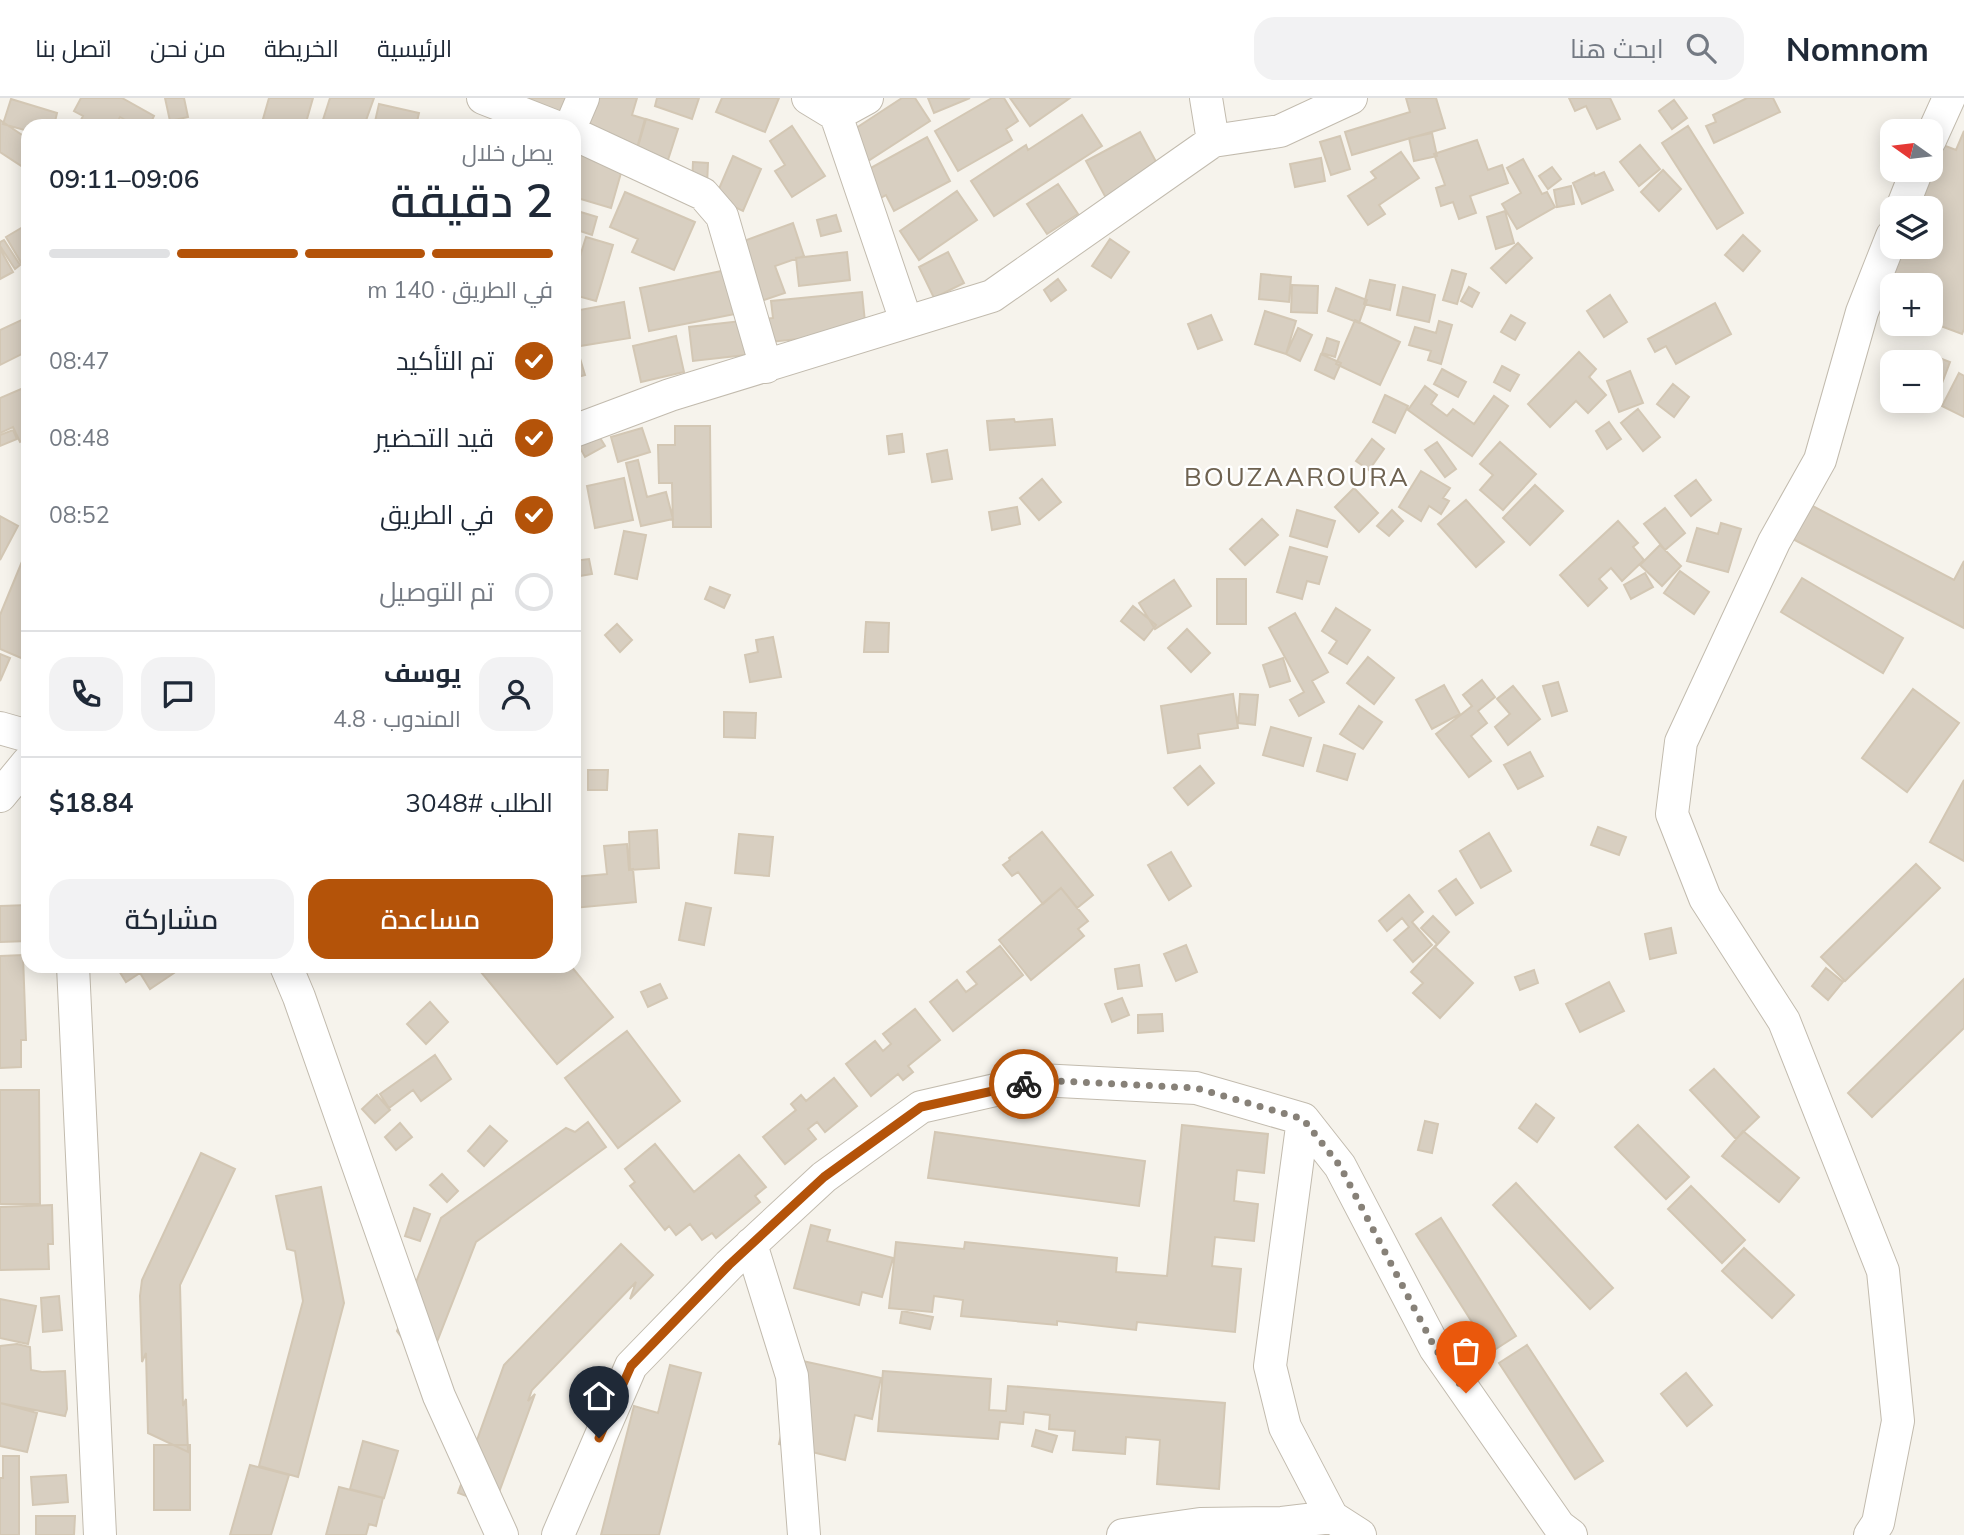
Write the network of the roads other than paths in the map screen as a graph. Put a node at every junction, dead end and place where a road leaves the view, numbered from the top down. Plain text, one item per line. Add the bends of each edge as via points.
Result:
1 (483, 98) edge
2 (583, 98) edge
3 (808, 98) edge
4 (867, 98) edge
5 (1206, 98) edge
6 (1351, 98) edge
7 (1949, 98) edge
8 (836, 115) junction
9 (536, 119) edge
10 (574, 119) edge
11 (1940, 119) edge
12 (581, 137) edge
13 (1213, 141) junction
14 (1883, 259) edge
15 (906, 321) junction
16 (766, 367) junction
17 (581, 428) edge
18 (0, 728) edge
19 (21, 734) edge
20 (21, 770) edge
21 (0, 796) edge
22 (73, 973) edge
23 (289, 973) edge
24 (1303, 1119) junction
25 (751, 1244) junction
26 (1332, 1517) junction
27 (100, 1535) edge
28 (502, 1535) edge
29 (558, 1535) edge
30 (804, 1535) edge
31 (1123, 1535) edge
32 (1360, 1535) edge
33 (1571, 1535) edge
34 (1870, 1535) edge

1 - 9 street
2 - 10 street
3 - 8 street
4 - 8 street
5 - 13 street
6 - 13 street via 1280,131
7 - 11 street
8 - 15 street
12 - 16 street via 703,194 722,216
13 - 15 street via 992,296
14 - 34 street via 1862,312 1820,460 1774,542 1681,742 1672,814 1705,898 1784,1021 1883,1271 1898,1421 1878,1523
15 - 16 street
16 - 17 street via 670,395
18 - 19 street
20 - 21 street
22 - 27 street
23 - 28 street via 439,1396
24 - 25 street via 1196,1088 1039,1080 921,1107 824,1177
24 - 26 street via 1270,1366 1284,1427
24 - 33 street via 1340,1166 1435,1348 1559,1526
25 - 29 street via 631,1366
25 - 30 street via 792,1376
26 - 31 street via 1200,1524
26 - 32 street

